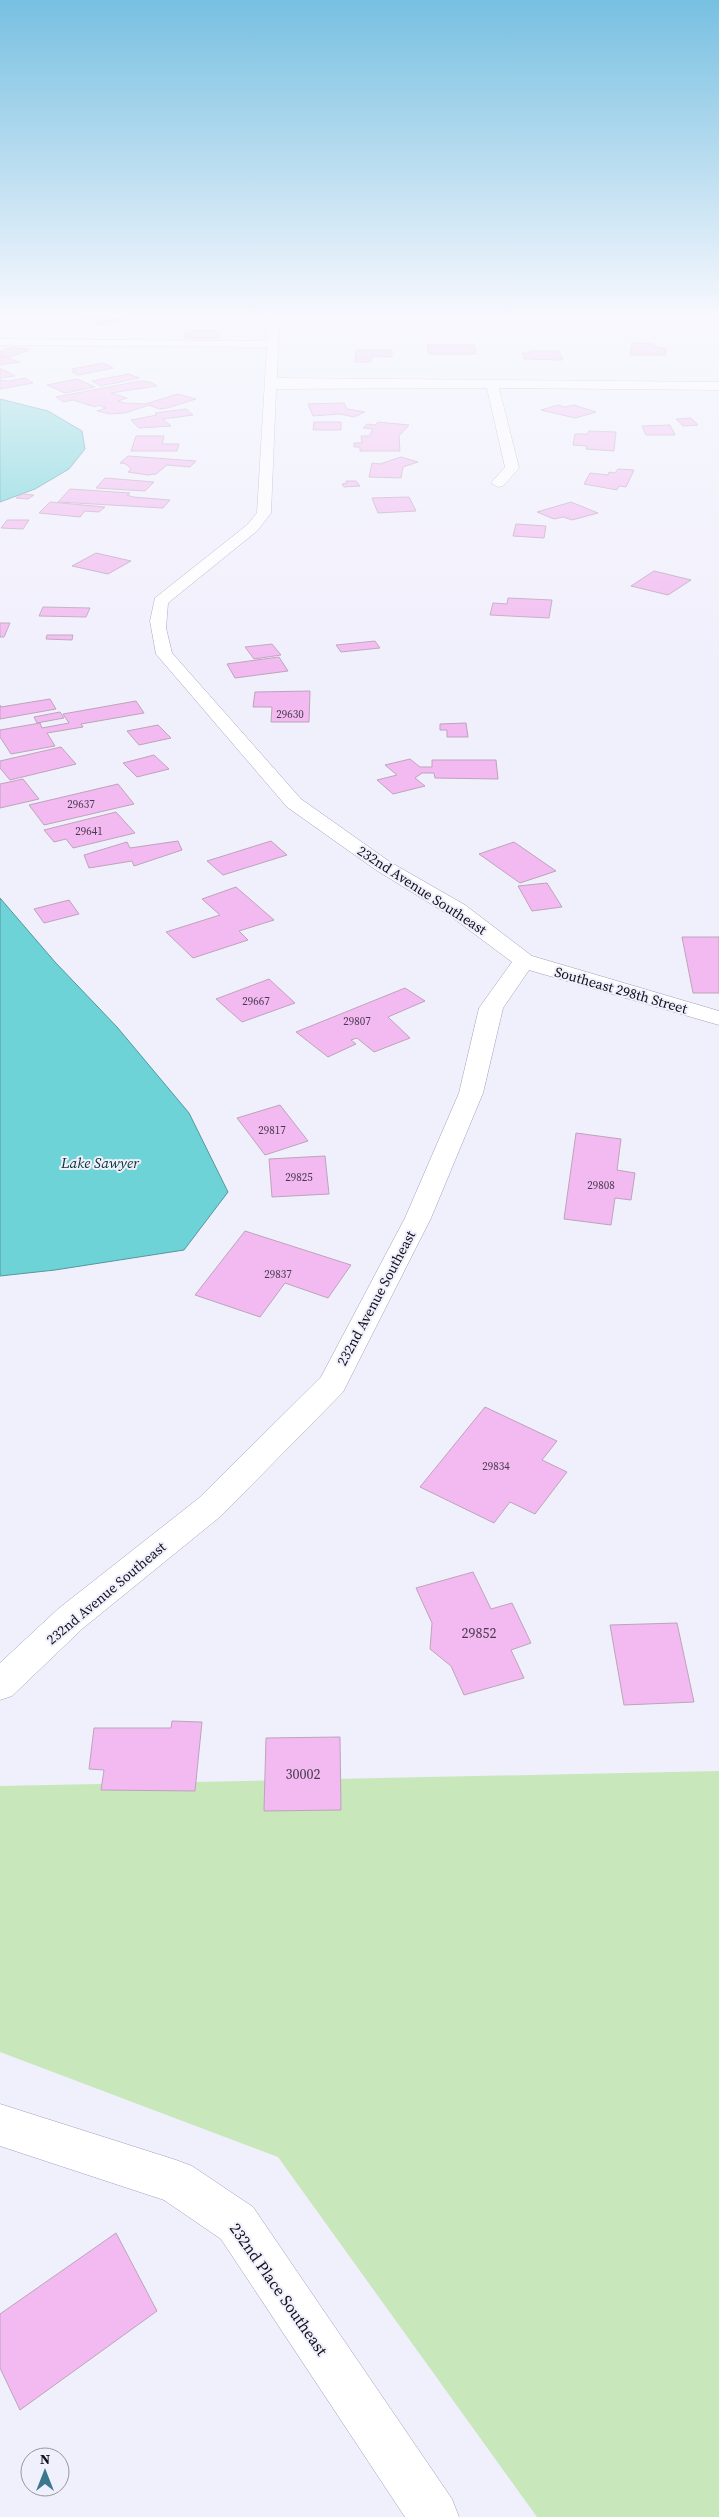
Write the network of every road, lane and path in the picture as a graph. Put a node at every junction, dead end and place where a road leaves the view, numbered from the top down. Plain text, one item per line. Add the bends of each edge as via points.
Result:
1 (267, 434) edge
2 (504, 434) edge
3 (498, 483) dead end
4 (524, 961) junction
5 (719, 1018) edge
6 (0, 1685) edge
7 (0, 2125) edge
8 (434, 2517) edge

1 - 4 street, 232nd Avenue Southeast via 264,514 252,528 161,601 156,620 164,654 294,803 383,866 458,910
2 - 3 street via 512,468
4 - 5 street, Southeast 298th Street
4 - 6 street, 232nd Avenue Southeast via 491,1008 472,1093 418,1218 332,1384 210,1507 70,1619
7 - 8 street, 232nd Place Southeast via 176,2182 237,2223

